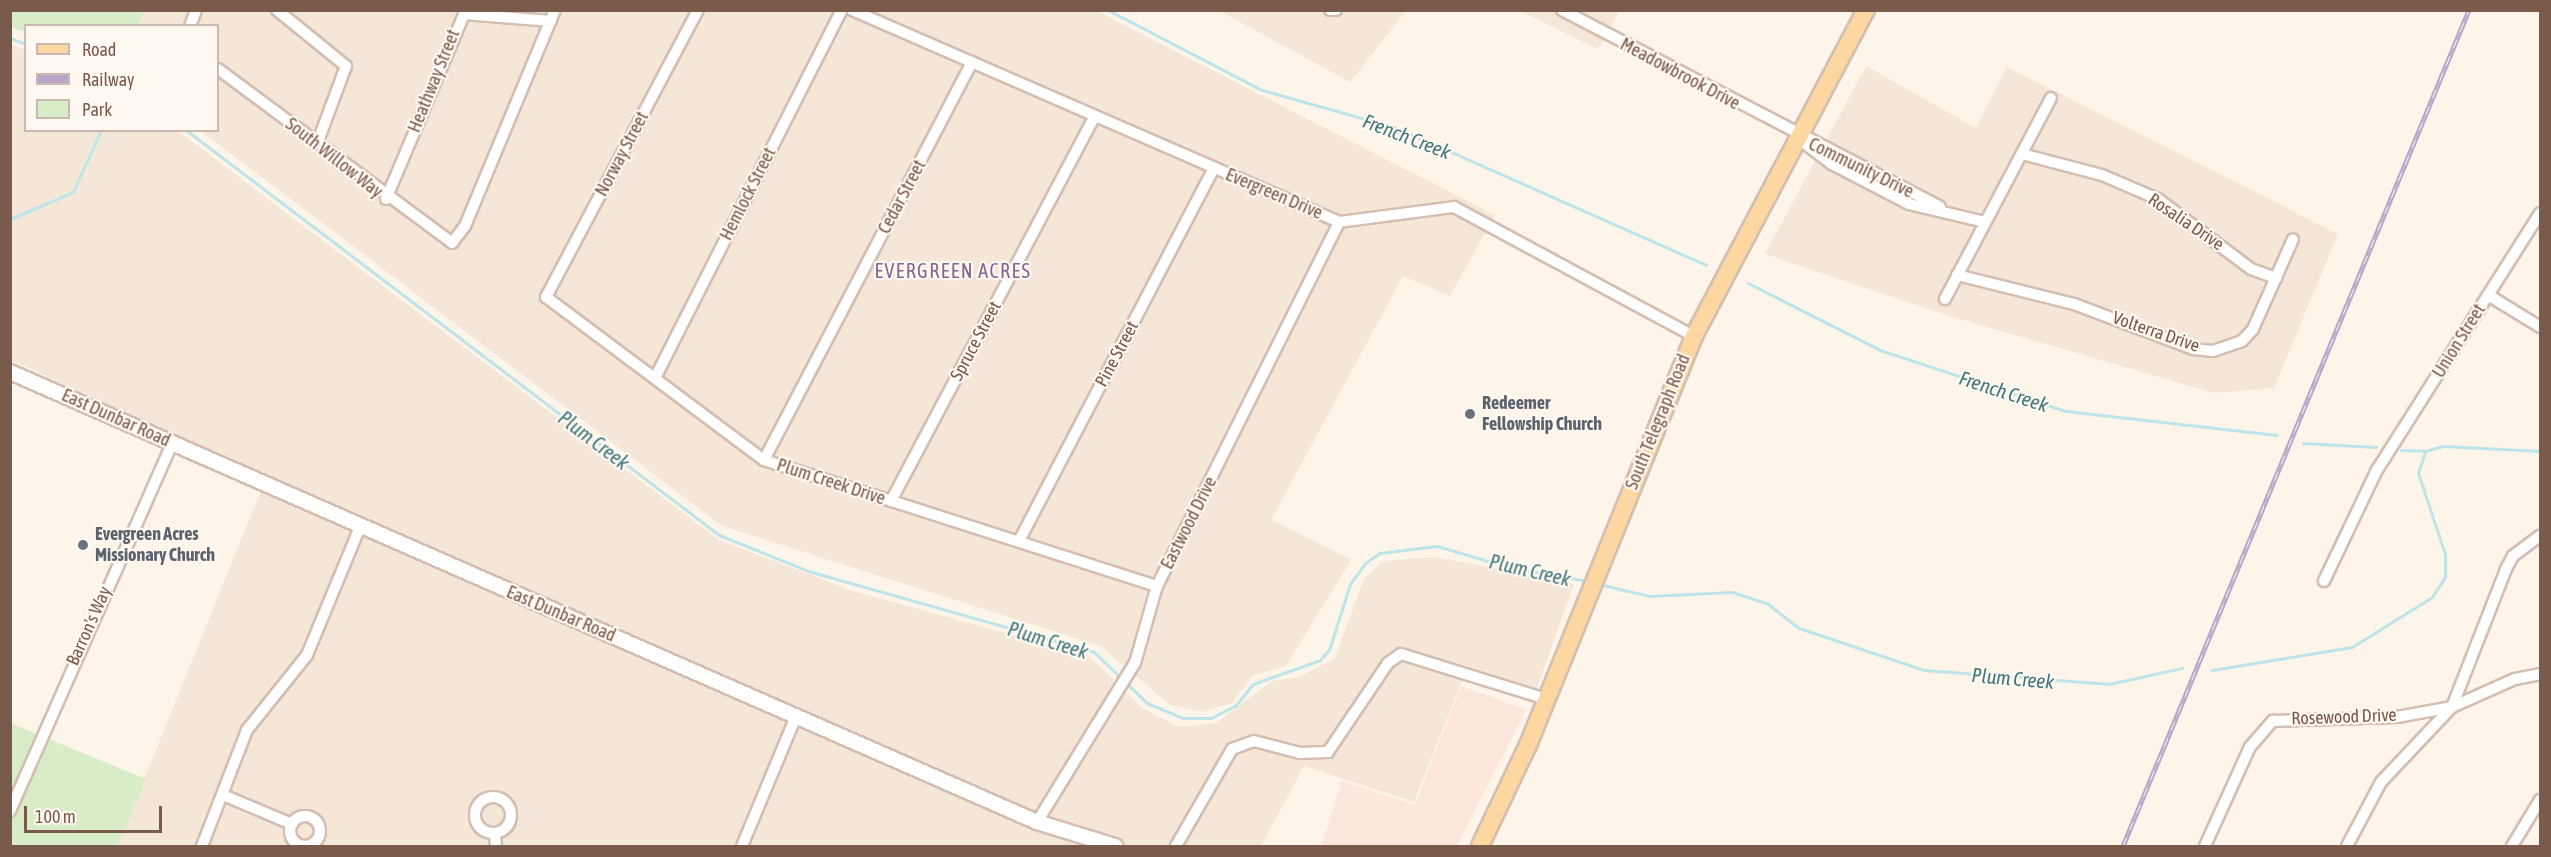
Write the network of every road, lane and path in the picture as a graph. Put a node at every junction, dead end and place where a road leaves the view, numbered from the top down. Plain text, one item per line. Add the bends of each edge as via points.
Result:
1 (277, 10) edge
2 (698, 10) edge
3 (842, 10) edge
4 (852, 10) edge
5 (1330, 10) edge
6 (1335, 10) edge
7 (1866, 10) edge
8 (1567, 12) edge
9 (553, 16) edge
10 (972, 62) junction
11 (219, 70) edge
12 (2051, 98) dead end
13 (1095, 116) junction
14 (1797, 138) junction
15 (316, 144) junction
16 (2022, 154) junction
17 (1215, 168) junction
18 (386, 199) junction
19 (2541, 213) edge
20 (1339, 222) junction
21 (1985, 222) junction
22 (2293, 239) dead end
23 (1958, 275) junction
24 (2276, 278) junction
25 (2488, 296) junction
26 (546, 297) joint
27 (1945, 298) dead end
28 (2541, 327) edge
29 (1694, 336) junction
30 (10, 372) edge
31 (655, 378) junction
32 (173, 442) junction
33 (764, 460) junction
34 (891, 501) junction
35 (360, 527) junction
36 (2541, 536) edge
37 (1019, 541) junction
38 (2324, 581) dead end
39 (1157, 586) junction
40 (2541, 674) edge
41 (1546, 699) junction
42 (2452, 707) junction
43 (796, 716) junction
44 (223, 795) junction
45 (2541, 800) edge
46 (10, 811) edge
47 (1037, 822) junction
48 (292, 824) dead end
49 (495, 833) dead end
50 (202, 846) edge
51 (496, 846) edge
52 (742, 846) edge
53 (1114, 846) edge
54 (1176, 846) edge
55 (1480, 846) edge
56 (2205, 846) edge
57 (2347, 846) edge
58 (2512, 846) edge

1 - 15 street via 346,66
2 - 26 street, Norway Street
3 - 31 street, Hemlock Street
4 - 10 street, Evergreen Drive
5 - 6 street
7 - 14 main road, South Telegraph Road
8 - 14 street, Meadowbrook Drive
9 - 18 street, Heathway Street via 477,11 458,20
9 - 18 street, South Willow Way via 465,226 452,243
10 - 13 street, Evergreen Drive
10 - 33 street, Cedar Street
11 - 15 street, South Willow Way
12 - 16 street
13 - 17 street, Evergreen Drive
13 - 34 street, Spruce Street
14 - 21 street, Community Drive via 1830,163 1909,204 1940,207
14 - 29 main road, South Telegraph Road
15 - 18 street, South Willow Way
16 - 21 street
16 - 24 street, Rosalia Drive via 2102,175 2158,199 2251,269
17 - 20 street, Evergreen Drive
17 - 37 street, Pine Street
19 - 25 street, Union Street
20 - 29 street, Evergreen Drive via 1454,207
20 - 39 street, Eastwood Drive
21 - 23 street
22 - 24 street, Volterra Drive
23 - 24 street, Volterra Drive via 2074,304 2193,349 2213,351 2242,341 2253,329
23 - 27 street
25 - 28 street
25 - 38 street, Union Street via 2377,470
26 - 31 street, Plum Creek Drive
29 - 41 main road, South Telegraph Road
30 - 32 street, East Dunbar Road
31 - 33 street, Plum Creek Drive
32 - 35 street, East Dunbar Road
32 - 46 street, Barron's Way
33 - 34 street, Plum Creek Drive
34 - 37 street, Plum Creek Drive
35 - 43 street, East Dunbar Road
35 - 44 street via 307,655 253,719
36 - 42 street via 2513,556 2506,568
37 - 39 street, Plum Creek Drive
39 - 47 street, Eastwood Drive via 1129,675
40 - 42 street via 2515,679
41 - 54 street via 1401,654 1388,663 1328,752 1300,753 1254,741 1232,749
41 - 55 main road, South Telegraph Road
42 - 56 street, Rosewood Drive via 2397,717 2273,721 2250,747
42 - 57 street via 2381,782
43 - 47 street, East Dunbar Road
43 - 52 street
44 - 48 street
44 - 50 street
45 - 58 street
47 - 53 street, East Dunbar Road
49 - 51 street

